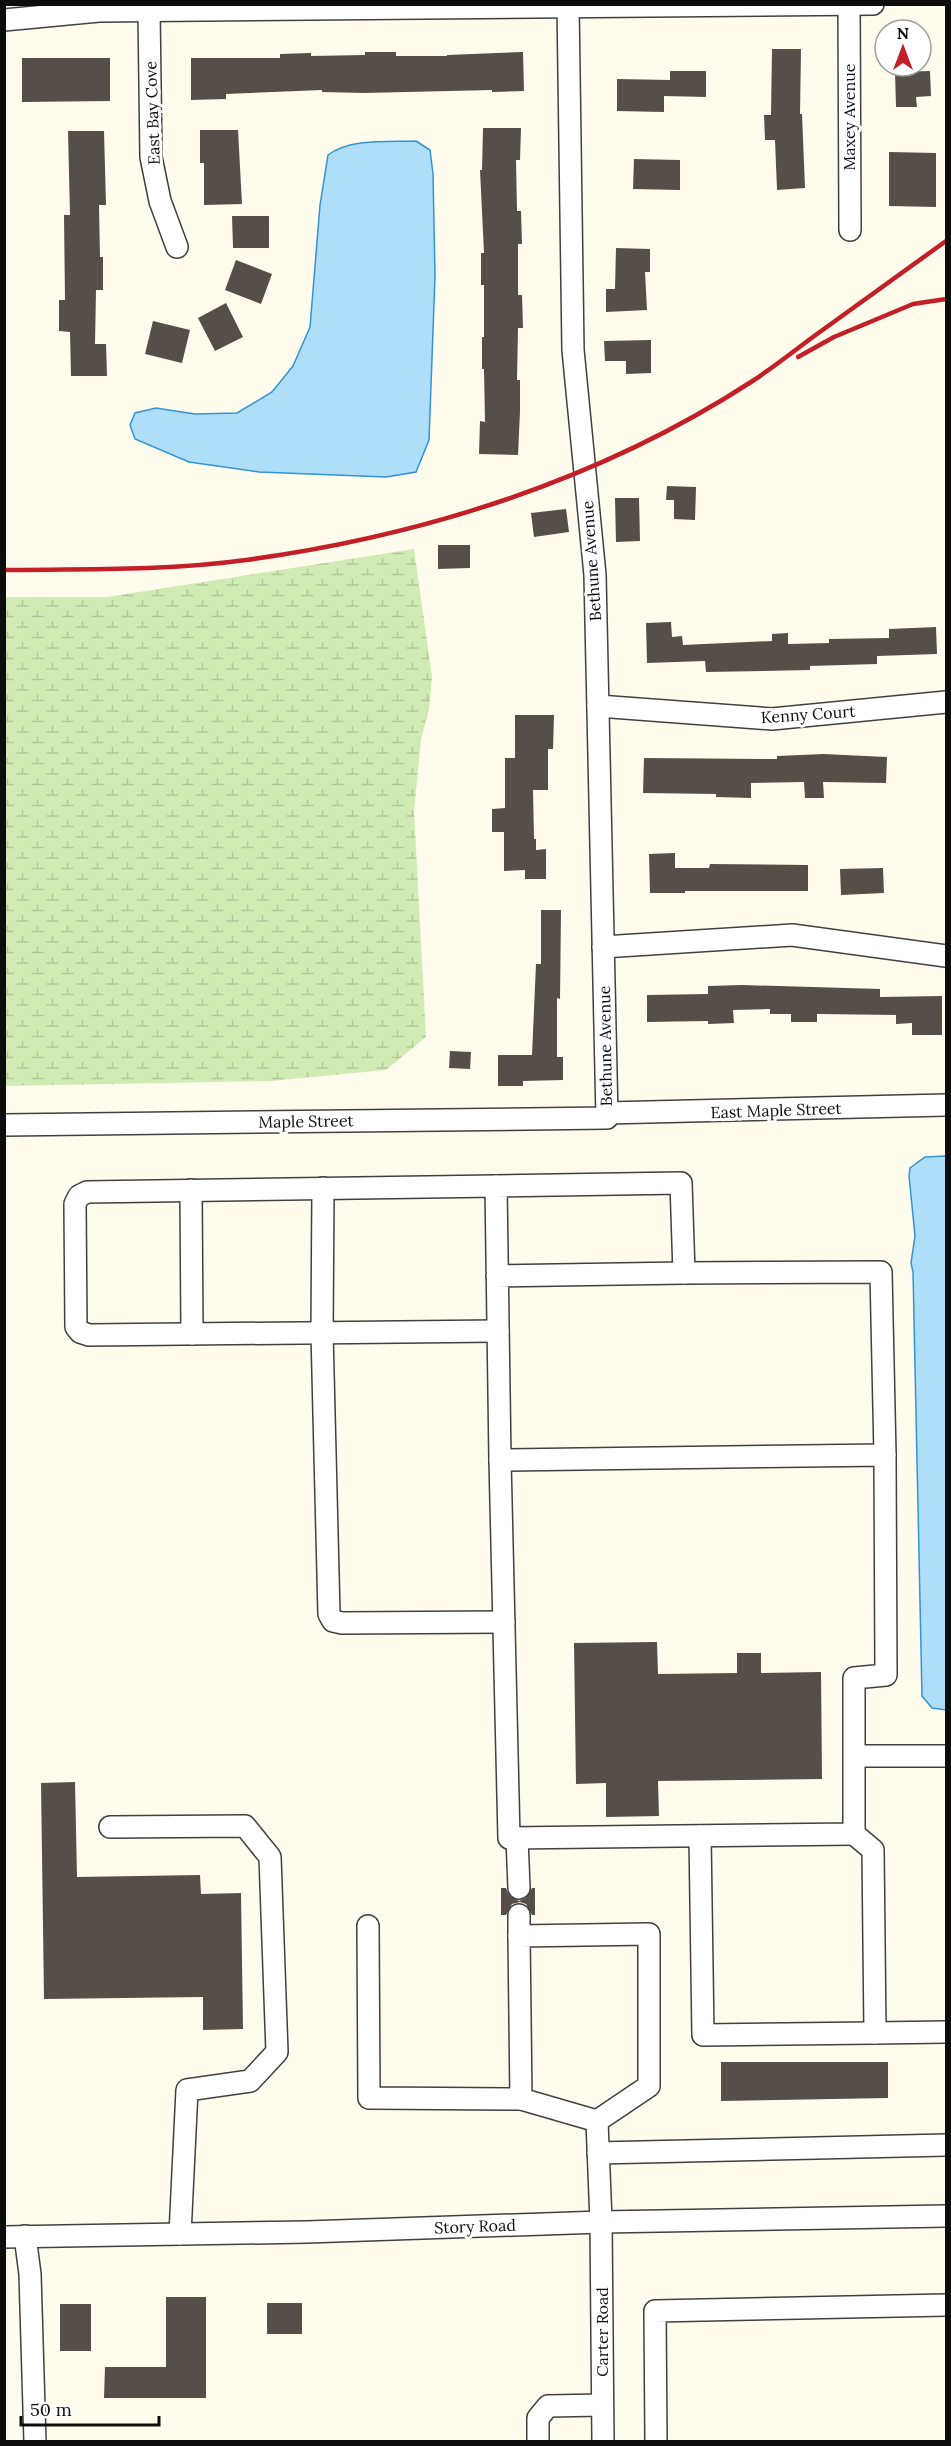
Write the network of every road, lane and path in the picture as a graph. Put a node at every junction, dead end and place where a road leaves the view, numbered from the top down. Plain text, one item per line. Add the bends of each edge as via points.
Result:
1 (873, 4) edge
2 (568, 5) edge
3 (849, 5) edge
4 (392, 6) edge
5 (338, 7) edge
6 (150, 11) junction
7 (9, 15) edge
8 (850, 230) dead end
9 (177, 247) dead end
10 (946, 702) edge
11 (598, 706) junction
12 (603, 947) junction
13 (946, 956) edge
14 (946, 1105) edge
15 (606, 1115) junction
16 (4, 1125) edge
17 (496, 1186) junction
18 (323, 1188) junction
19 (190, 1190) junction
20 (684, 1273) junction
21 (497, 1276) junction
22 (498, 1330) junction
23 (322, 1333) junction
24 (192, 1334) junction
25 (885, 1455) junction
26 (500, 1460) junction
27 (504, 1622) junction
28 (855, 1756) junction
29 (946, 1756) edge
30 (110, 1827) dead end
31 (854, 1834) junction
32 (700, 1836) junction
33 (518, 1838) junction
34 (519, 1888) dead end
35 (368, 1926) dead end
36 (946, 2032) edge
37 (874, 2033) junction
38 (521, 2099) junction
39 (597, 2121) junction
40 (946, 2145) edge
41 (598, 2153) junction
42 (946, 2216) edge
43 (601, 2222) junction
44 (180, 2234) junction
45 (15, 2237) edge
46 (946, 2305) edge
47 (602, 2404) junction
48 (35, 2442) edge
49 (538, 2442) edge
50 (603, 2442) edge
51 (656, 2442) edge

1 - 3 street
2 - 3 street
2 - 4 street
2 - 11 street, Bethune Avenue via 573,350 595,575
3 - 8 street, Maxey Avenue
4 - 5 street
5 - 6 street
6 - 7 street
6 - 9 street, East Bay Cove via 151,157 160,201
10 - 11 street, Kenny Court via 772,719
11 - 12 street, Bethune Avenue
12 - 13 street via 792,935
12 - 15 street, Bethune Avenue
14 - 15 street, East Maple Street
15 - 16 street, Maple Street
17 - 18 street
17 - 20 street via 681,1183
17 - 21 street
18 - 19 street
18 - 23 street
19 - 24 street
19 - 24 street via 87,1192 79,1196 75,1204 76,1327 89,1335
20 - 21 street
20 - 25 street via 881,1272
21 - 22 street
22 - 23 street
22 - 26 street
23 - 24 street
23 - 27 street via 329,1614 333,1621
25 - 26 street
25 - 28 street via 886,1675 854,1678
26 - 27 street
27 - 33 street via 509,1838
28 - 29 street
28 - 31 street
30 - 44 street via 245,1826 270,1857 277,2052 250,2081 187,2090
31 - 32 street
31 - 37 street via 873,1850
32 - 33 street
32 - 37 street via 703,2035
33 - 34 street
35 - 38 street via 369,2098
36 - 37 street
38 - 39 street
38 - 39 street via 519,1926 649,1934 649,2086
39 - 41 street, Carter Road
40 - 41 street
41 - 43 street, Carter Road
42 - 43 street, Story Road
43 - 44 street, Story Road
43 - 47 street, Carter Road
44 - 45 street, Story Road
45 - 48 street via 30,2274
46 - 51 street via 655,2311
47 - 49 street via 548,2406 538,2418
47 - 50 street, Carter Road

